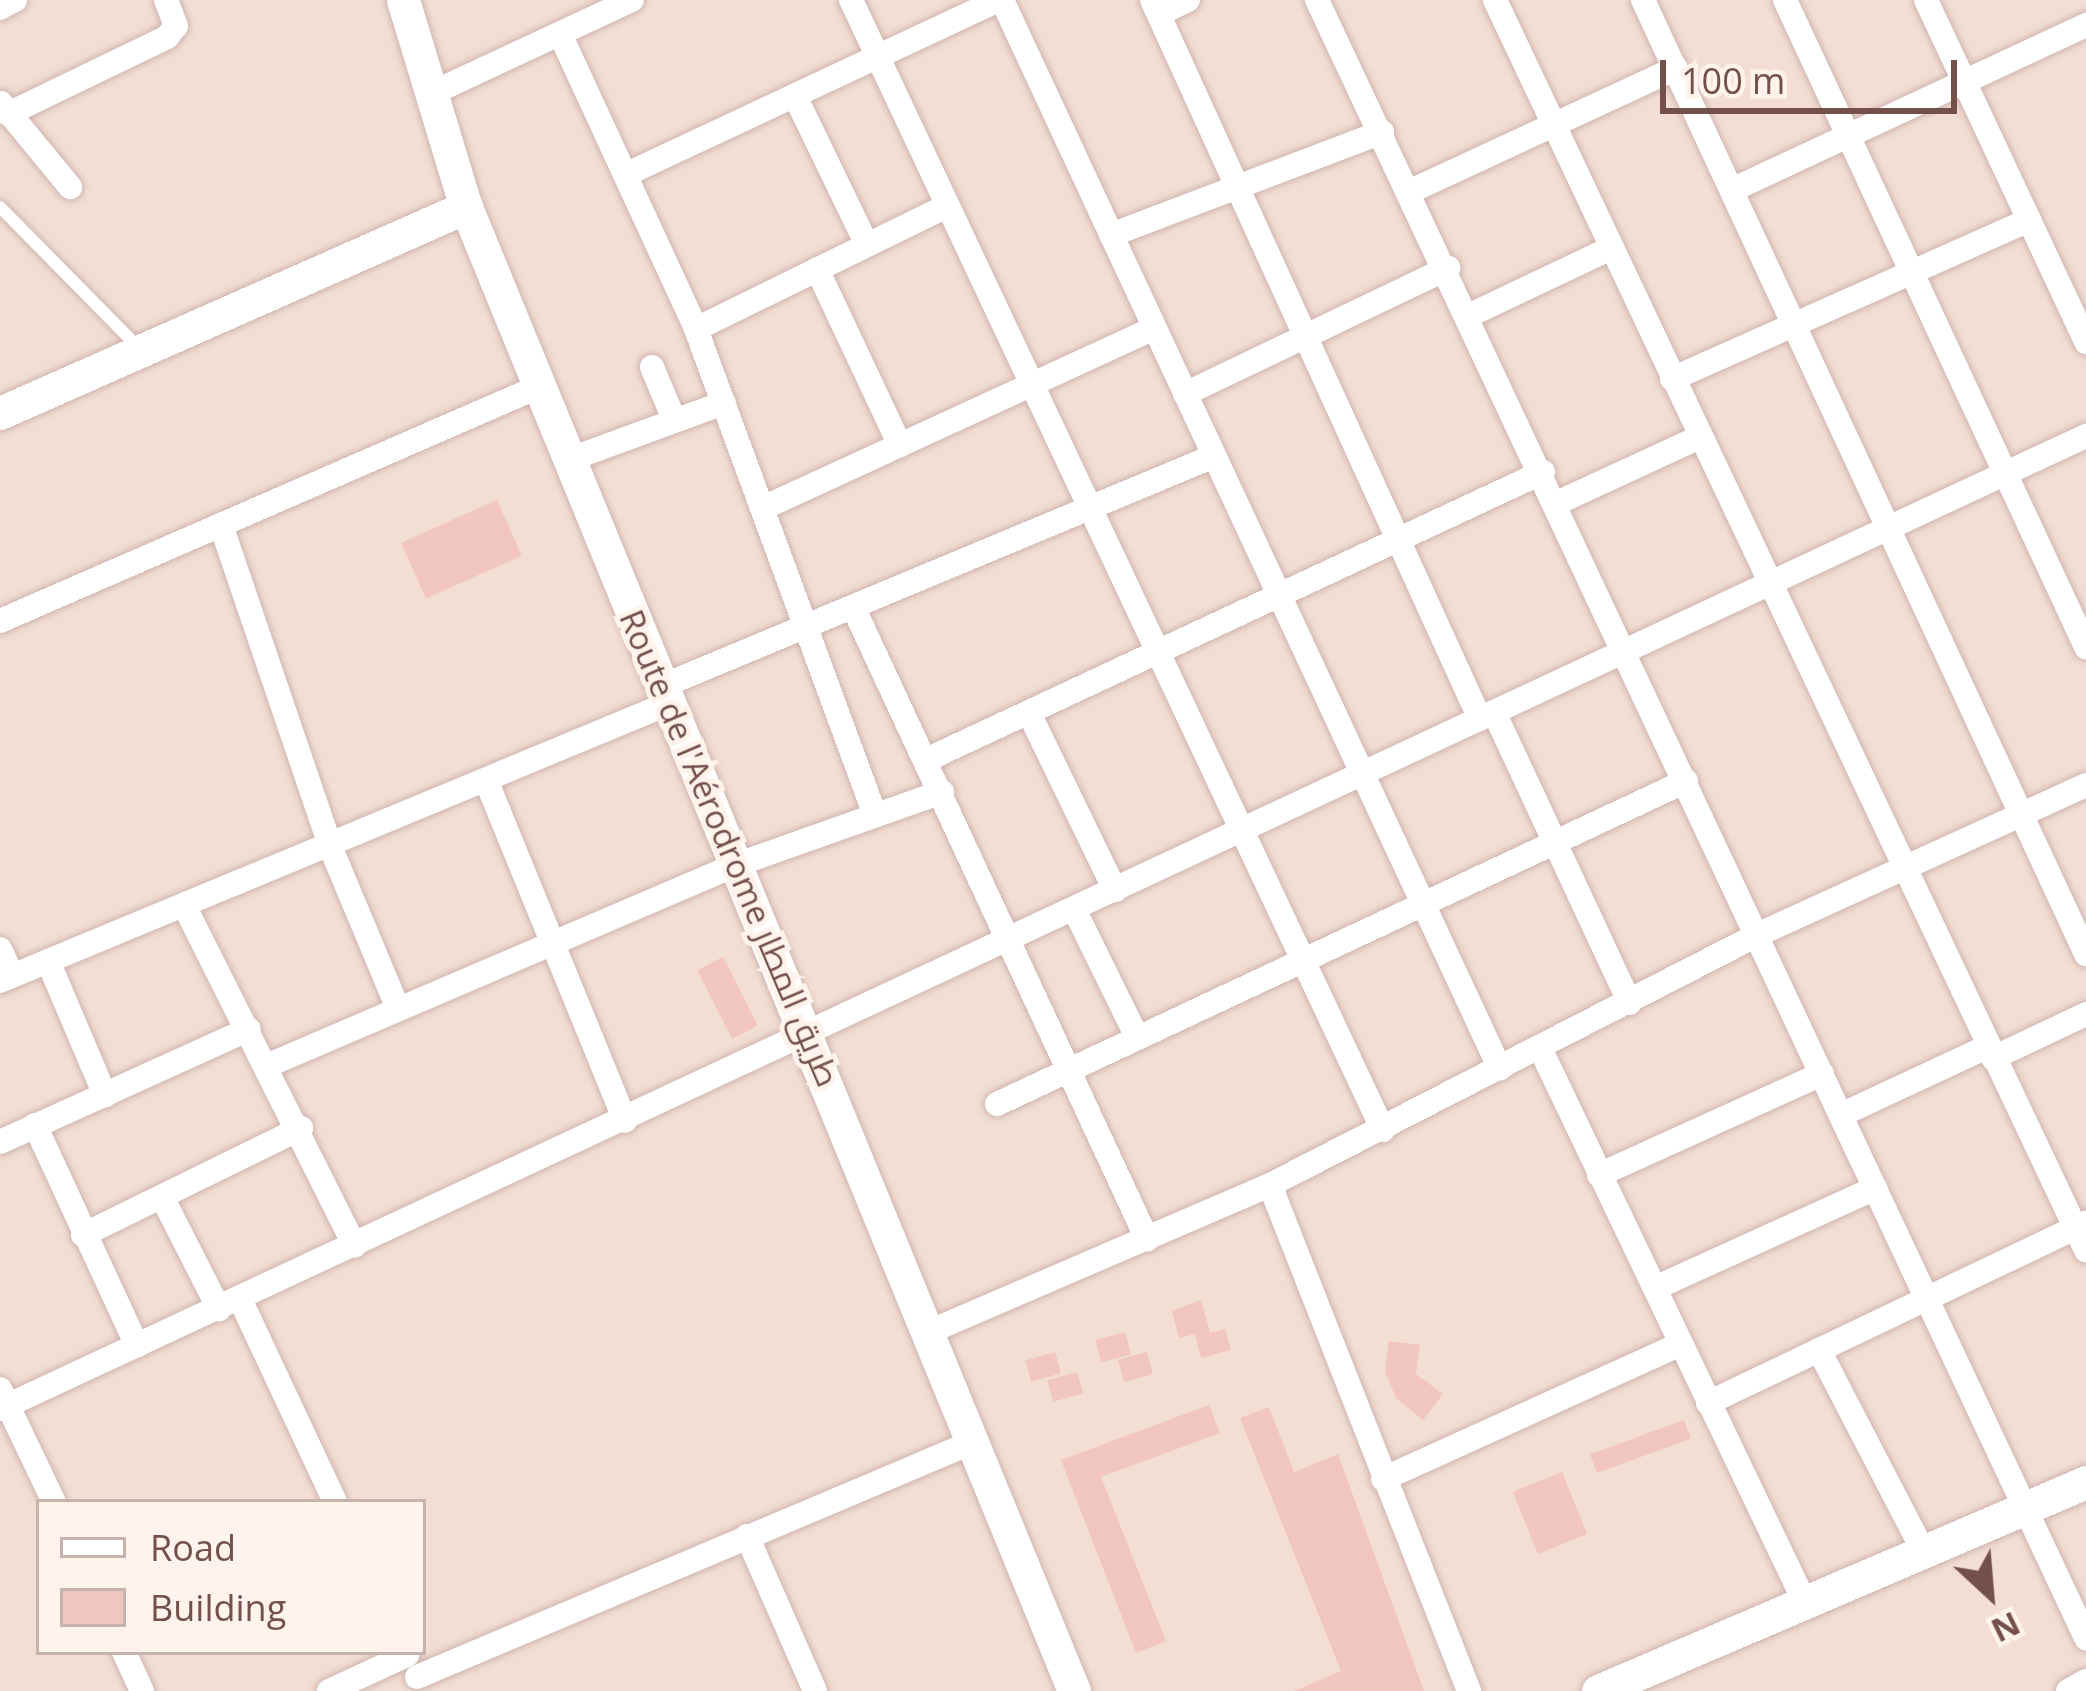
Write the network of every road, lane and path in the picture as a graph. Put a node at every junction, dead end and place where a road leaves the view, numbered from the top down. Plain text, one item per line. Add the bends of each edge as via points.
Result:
1 (15, 0) edge
2 (166, 0) edge
3 (403, 0) edge
4 (632, 0) edge
5 (850, 0) edge
6 (1001, 0) edge
7 (1188, 0) edge
8 (1317, 0) edge
9 (1496, 0) edge
10 (1643, 0) edge
11 (1786, 0) edge
12 (1926, 0) edge
13 (1156, 6) edge
14 (0, 8) edge
15 (2086, 25) edge
16 (560, 34) junction
17 (878, 57) junction
18 (1676, 68) junction
19 (1964, 82) junction
20 (428, 95) junction
21 (796, 96) junction
22 (4, 108) edge
23 (1554, 124) junction
24 (1382, 132) junction
25 (1848, 136) junction
26 (627, 174) junction
27 (1239, 185) junction
28 (70, 187) dead end
29 (1411, 190) junction
30 (1732, 190) junction
31 (947, 206) junction
32 (0, 207) edge
33 (466, 207) junction
34 (2029, 220) junction
35 (1111, 235) junction
36 (867, 245) junction
37 (1611, 248) junction
38 (1448, 268) junction
39 (818, 269) junction
40 (1911, 273) junction
41 (1470, 315) junction
42 (1795, 324) junction
43 (1155, 328) junction
44 (696, 329) junction
45 (1306, 338) junction
46 (2086, 342) edge
47 (140, 350) junction
48 (652, 367) dead end
49 (1672, 379) junction
50 (1032, 385) junction
51 (538, 387) junction
52 (1185, 394) junction
53 (724, 403) junction
54 (0, 412) edge
55 (673, 417) junction
56 (1700, 436) junction
57 (2086, 436) edge
58 (900, 445) junction
59 (1214, 456) junction
60 (568, 460) junction
61 (1543, 472) junction
62 (2006, 473) junction
63 (1557, 503) junction
64 (763, 508) junction
65 (1088, 508) junction
66 (221, 525) junction
67 (1891, 527) junction
68 (1397, 536) junction
69 (1768, 584) junction
70 (1279, 596) junction
71 (855, 611) junction
72 (0, 621) edge
73 (806, 630) junction
74 (2086, 647) edge
75 (1626, 651) junction
76 (1158, 652) junction
77 (663, 695) junction
78 (1029, 713) junction
79 (1487, 716) junction
80 (926, 760) junction
81 (1364, 774) junction
82 (486, 780) junction
83 (1686, 781) junction
84 (2086, 785) edge
85 (941, 792) junction
86 (875, 815) junction
87 (2020, 815) junction
88 (1243, 830) junction
89 (1556, 841) junction
90 (330, 846) junction
91 (730, 867) junction
92 (1902, 871) junction
93 (1115, 890) junction
94 (1422, 903) junction
95 (184, 905) junction
96 (1074, 909) junction
97 (1757, 934) junction
98 (1010, 939) junction
99 (550, 942) junction
100 (0, 949) edge
101 (2086, 954) edge
102 (1302, 959) junction
103 (48, 961) junction
104 (6, 978) edge
105 (1630, 1003) junction
106 (397, 1006) junction
107 (2086, 1014) edge
108 (249, 1029) junction
109 (810, 1036) junction
110 (1137, 1037) junction
111 (1540, 1048) junction
112 (1990, 1052) junction
113 (272, 1064) junction
114 (1068, 1070) junction
115 (1499, 1070) junction
116 (1822, 1074) junction
117 (105, 1096) junction
118 (997, 1103) dead end
119 (1841, 1115) junction
120 (626, 1121) junction
121 (35, 1125) junction
122 (301, 1128) junction
123 (1383, 1130) junction
124 (0, 1142) edge
125 (1600, 1175) junction
126 (1270, 1185) junction
127 (1875, 1188) junction
128 (163, 1197) junction
129 (2082, 1234) edge
130 (83, 1235) junction
131 (1148, 1239) junction
132 (356, 1246) junction
133 (1655, 1288) junction
134 (1926, 1299) junction
135 (229, 1304) junction
136 (932, 1331) junction
137 (1682, 1344) junction
138 (137, 1346) junction
139 (1819, 1350) junction
140 (3, 1401) edge
141 (1708, 1403) junction
142 (973, 1442) junction
143 (1382, 1479) junction
144 (2086, 1481) edge
145 (52, 1499) edge
146 (333, 1499) edge
147 (2024, 1511) junction
148 (747, 1536) junction
149 (1926, 1556) junction
150 (1805, 1605) junction
151 (2086, 1638) edge
152 (125, 1655) edge
153 (413, 1669) edge
154 (2086, 1681) edge
155 (142, 1691) edge
156 (329, 1691) edge
157 (815, 1691) edge
158 (1074, 1691) edge
159 (1469, 1691) edge
160 (1598, 1691) edge
161 (2068, 1691) edge

1 - 14 street
2 - 22 street via 176,26 167,37
3 - 20 street, Route de l'Aérodrome طريق المطار
4 - 16 street
5 - 17 street
6 - 17 street
6 - 35 street
7 - 13 street
8 - 24 street
9 - 23 street
10 - 18 street
11 - 25 street
12 - 19 street
13 - 27 street
15 - 19 street
16 - 20 street
16 - 26 street
17 - 21 street
17 - 31 street
18 - 23 street
18 - 30 street
19 - 25 street
19 - 34 street
20 - 33 street, Route de l'Aérodrome طريق المطار
21 - 26 street
21 - 36 street
22 - 28 street
23 - 29 street
23 - 37 street
24 - 27 street via 1289,175
24 - 29 street
25 - 30 street
25 - 40 street
26 - 44 street
27 - 35 street
27 - 45 street
29 - 38 street
30 - 42 street
31 - 36 street
31 - 50 street
32 - 47 lane
33 - 47 street
33 - 51 street, Route de l'Aérodrome طريق المطار
34 - 40 street
34 - 46 street
35 - 43 street
36 - 39 street
37 - 41 street
37 - 49 street
38 - 41 street
38 - 45 street
39 - 44 street
39 - 58 street
40 - 42 street
40 - 62 street
41 - 61 street
42 - 49 street
42 - 67 street
43 - 50 street
43 - 52 street
44 - 53 street
45 - 52 street
45 - 68 street
47 - 54 street
48 - 55 street
49 - 56 street
50 - 58 street
50 - 65 street
51 - 60 street, Route de l'Aérodrome طريق المطار
51 - 66 street
52 - 59 street
53 - 55 street
53 - 64 street
55 - 60 street
56 - 63 street
56 - 69 street
57 - 62 street
58 - 64 street
59 - 65 street
59 - 70 street
60 - 77 street, Route de l'Aérodrome طريق المطار
61 - 63 street
61 - 68 street
62 - 67 street
62 - 74 street
63 - 75 street
64 - 73 street
65 - 71 street
65 - 76 street
66 - 72 street
66 - 90 street
67 - 69 street
67 - 87 street
68 - 70 street
68 - 79 street
69 - 75 street
69 - 92 street
70 - 76 street
70 - 81 street
71 - 73 street
71 - 80 street
73 - 77 street
73 - 86 street
75 - 79 street
75 - 83 street
76 - 78 street
76 - 88 street
77 - 82 street
77 - 91 street, Route de l'Aérodrome طريق المطار
78 - 80 street
78 - 93 street
79 - 81 street
79 - 89 street
80 - 85 street
81 - 88 street
81 - 94 street
82 - 90 street
82 - 99 street
83 - 89 street
83 - 97 street
84 - 87 street
85 - 86 street
85 - 98 street
86 - 91 street
87 - 92 street
87 - 101 street
88 - 93 street
88 - 102 street
89 - 94 street
89 - 105 street
90 - 95 street
90 - 106 street
91 - 99 street
91 - 109 street, Route de l'Aérodrome طريق المطار
92 - 97 street
92 - 112 street
93 - 96 street
94 - 102 street
94 - 115 street
95 - 103 street
95 - 108 street
96 - 98 street
96 - 110 street
97 - 105 street
97 - 116 street
98 - 109 street
98 - 114 street
99 - 106 street
99 - 120 street
100 - 104 street
102 - 110 street
102 - 123 street
103 - 104 street
103 - 117 street
105 - 111 street
106 - 113 street
107 - 112 street
108 - 113 street
108 - 117 street
109 - 120 street
109 - 136 street, Route de l'Aérodrome طريق المطار
110 - 114 street
111 - 115 street
111 - 125 street
112 - 119 street
112 - 129 street
113 - 122 street
114 - 118 street
114 - 131 street
115 - 123 street
116 - 119 street
116 - 125 street
117 - 121 street
119 - 127 street
120 - 132 street
121 - 124 street
121 - 130 street
122 - 128 street
122 - 132 street
123 - 126 street
125 - 133 street
126 - 131 street
126 - 143 street
127 - 133 street
127 - 134 street
128 - 130 street
128 - 135 street
129 - 134 street
130 - 138 street
131 - 136 street
132 - 135 street
133 - 137 street
134 - 139 street
134 - 147 street
135 - 138 street
135 - 146 street
136 - 142 street, Route de l'Aérodrome طريق المطار
137 - 141 street
137 - 143 street
138 - 140 street
139 - 141 street
139 - 149 street
140 - 145 street
141 - 150 street
142 - 148 street
142 - 158 street, Route de l'Aérodrome طريق المطار
143 - 159 street
144 - 147 street
147 - 149 street
147 - 151 street
148 - 153 street
148 - 157 street
149 - 150 street
150 - 160 street
152 - 155 street
153 - 156 street
154 - 161 street

